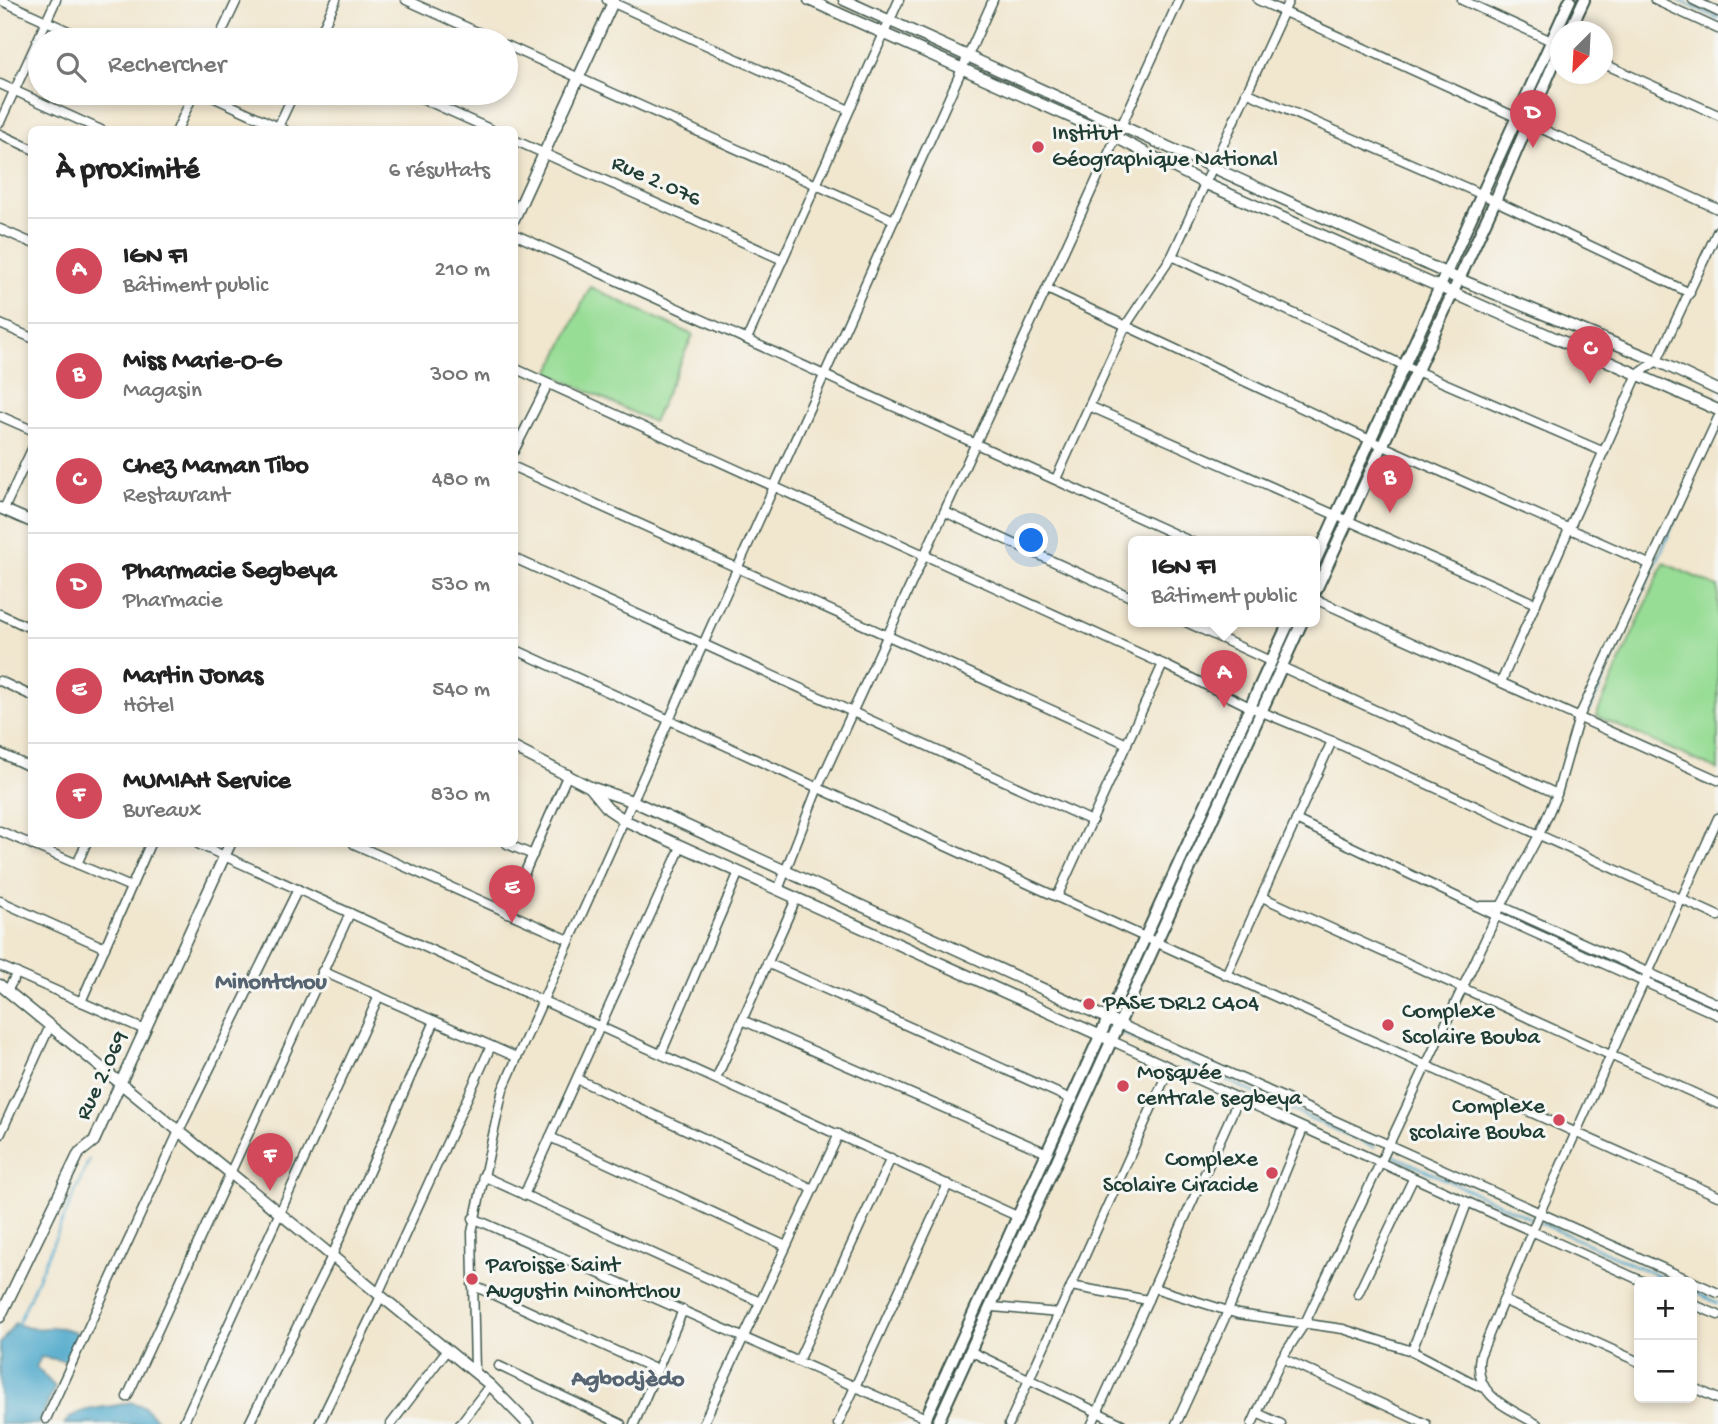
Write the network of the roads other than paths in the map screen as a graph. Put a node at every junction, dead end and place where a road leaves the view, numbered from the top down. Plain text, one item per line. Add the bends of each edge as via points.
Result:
1 (0, 0) edge
2 (56, 0) edge
3 (237, 0) edge
4 (336, 0) edge
5 (406, 0) edge
6 (809, 0) edge
7 (844, 0) edge
8 (899, 0) edge
9 (993, 0) edge
10 (1179, 0) edge
11 (1258, 0) edge
12 (1289, 0) edge
13 (1462, 0) edge
14 (1570, 0) edge
15 (1584, 0) edge
16 (1655, 0) edge
17 (1693, 0) edge
18 (611, 1) edge
19 (1283, 12) junction
20 (1718, 12) edge
21 (46, 21) junction
22 (890, 21) junction
23 (1564, 21) edge
24 (1574, 21) edge
25 (43, 28) edge
26 (61, 28) edge
27 (224, 28) edge
28 (323, 28) edge
29 (468, 28) edge
30 (1718, 29) edge
31 (883, 34) junction
32 (1550, 41) edge
33 (518, 50) edge
34 (968, 57) junction
35 (28, 60) edge
36 (1550, 63) edge
37 (962, 69) junction
38 (1613, 69) edge
39 (579, 78) junction
40 (0, 84) edge
41 (14, 90) junction
42 (1246, 92) junction
43 (28, 96) edge
44 (47, 105) edge
45 (188, 105) edge
46 (231, 105) edge
47 (290, 105) edge
48 (437, 105) edge
49 (849, 110) junction
50 (1718, 115) edge
51 (1524, 121) junction
52 (0, 122) edge
53 (92, 126) edge
54 (179, 126) edge
55 (278, 126) edge
56 (283, 126) edge
57 (483, 126) edge
58 (1122, 127) junction
59 (0, 134) edge
60 (1117, 138) junction
61 (518, 142) edge
62 (28, 147) edge
63 (545, 153) junction
64 (1214, 167) junction
65 (1204, 183) junction
66 (816, 185) junction
67 (1483, 195) junction
68 (1495, 201) junction
69 (1718, 209) edge
70 (518, 210) edge
71 (894, 220) junction
72 (0, 229) edge
73 (1718, 230) edge
74 (518, 236) edge
75 (28, 241) edge
76 (1172, 256) junction
77 (783, 260) junction
78 (1447, 273) junction
79 (1459, 279) junction
80 (1048, 289) junction
81 (1439, 289) junction
82 (1690, 293) junction
83 (1451, 294) junction
84 (0, 324) edge
85 (1126, 325) junction
86 (28, 336) edge
87 (747, 340) junction
88 (1657, 361) junction
89 (1411, 368) junction
90 (518, 371) edge
91 (824, 374) junction
92 (1638, 374) junction
93 (548, 384) junction
94 (1718, 390) edge
95 (1089, 406) junction
96 (1718, 410) edge
97 (0, 416) edge
98 (1718, 418) edge
99 (28, 428) edge
100 (518, 443) edge
101 (976, 443) junction
102 (1377, 443) junction
103 (1604, 452) junction
104 (28, 457) edge
105 (518, 469) edge
106 (1056, 479) junction
107 (774, 486) junction
108 (2, 508) edge
109 (945, 512) junction
110 (1336, 514) junction
111 (28, 520) edge
112 (1347, 521) junction
113 (1570, 528) junction
114 (1179, 536) edge
115 (1320, 551) edge
116 (925, 555) junction
117 (518, 560) edge
118 (1649, 564) junction
119 (737, 566) junction
120 (1320, 581) edge
121 (1128, 596) edge
122 (1320, 601) edge
123 (1536, 604) junction
124 (0, 614) edge
125 (28, 627) edge
126 (1197, 627) edge
127 (1287, 627) edge
128 (1300, 627) edge
129 (888, 636) junction
130 (702, 645) junction
131 (518, 651) edge
132 (1272, 662) junction
133 (1163, 664) junction
134 (1284, 668) junction
135 (0, 681) edge
136 (1501, 682) junction
137 (28, 694) edge
138 (1250, 707) junction
139 (1264, 712) junction
140 (852, 713) junction
141 (1579, 717) junction
142 (668, 719) junction
143 (1332, 741) junction
144 (1126, 744) junction
145 (518, 750) edge
146 (0, 753) edge
147 (28, 766) edge
148 (568, 774) junction
149 (1718, 780) edge
150 (590, 786) junction
151 (818, 787) junction
152 (1557, 794) junction
153 (635, 802) junction
154 (1718, 818) edge
155 (1297, 820) junction
156 (626, 821) junction
157 (1092, 821) junction
158 (0, 831) edge
159 (1539, 835) junction
160 (28, 843) edge
161 (37, 847) edge
162 (85, 847) edge
163 (149, 847) edge
164 (204, 847) edge
165 (228, 847) edge
166 (361, 847) edge
167 (514, 847) edge
168 (681, 847) junction
169 (533, 855) junction
170 (224, 856) junction
171 (77, 864) junction
172 (786, 873) junction
173 (738, 874) junction
174 (131, 887) junction
175 (298, 889) junction
176 (778, 890) junction
177 (1058, 895) junction
178 (1262, 897) junction
179 (796, 899) junction
180 (1681, 899) junction
181 (0, 901) edge
182 (1478, 906) junction
183 (1501, 906) junction
184 (507, 912) junction
185 (349, 913) junction
186 (1497, 916) junction
187 (1718, 916) edge
188 (1143, 936) junction
189 (569, 940) junction
190 (1157, 943) junction
191 (105, 948) junction
192 (767, 962) junction
193 (0, 966) edge
194 (322, 971) junction
195 (1648, 972) junction
196 (17, 973) junction
197 (1226, 975) junction
198 (1644, 982) junction
199 (3, 988) edge
200 (1462, 989) junction
201 (379, 996) junction
202 (542, 1000) junction
203 (81, 1002) junction
204 (1718, 1004) edge
205 (1718, 1015) edge
206 (1107, 1019) junction
207 (742, 1020) junction
208 (435, 1021) junction
209 (1118, 1023) junction
210 (50, 1026) junction
211 (600, 1026) junction
212 (145, 1030) junction
213 (1104, 1038) junction
214 (491, 1045) junction
215 (661, 1054) junction
216 (1611, 1055) junction
217 (516, 1057) junction
218 (1427, 1066) junction
219 (1169, 1069) junction
220 (577, 1079) junction
221 (716, 1079) junction
222 (121, 1084) junction
223 (1073, 1100) junction
224 (1238, 1100) junction
225 (1718, 1104) edge
226 (1303, 1129) junction
227 (179, 1131) junction
228 (1577, 1132) junction
229 (839, 1134) junction
230 (0, 1135) edge
231 (550, 1137) junction
232 (1389, 1146) junction
233 (1047, 1153) junction
234 (891, 1158) junction
235 (1380, 1165) junction
236 (232, 1174) junction
237 (483, 1177) junction
238 (1413, 1179) junction
239 (948, 1184) junction
240 (813, 1189) junction
241 (524, 1195) junction
242 (1718, 1196) edge
243 (1466, 1203) junction
244 (1540, 1212) junction
245 (281, 1214) junction
246 (1019, 1217) junction
247 (474, 1218) junction
248 (1532, 1232) junction
249 (786, 1246) junction
250 (332, 1256) junction
251 (1634, 1278) edge
252 (472, 1286) junction
253 (1071, 1286) junction
254 (1154, 1288) junction
255 (1718, 1293) edge
256 (1358, 1294) dead end
257 (380, 1295) junction
258 (1148, 1300) junction
259 (1503, 1300) junction
260 (760, 1302) junction
261 (1697, 1306) edge
262 (993, 1307) junction
263 (683, 1310) junction
264 (1228, 1311) junction
265 (1059, 1313) junction
266 (1718, 1315) edge
267 (0, 1317) edge
268 (1305, 1323) junction
269 (743, 1337) junction
270 (447, 1350) junction
271 (1412, 1351) junction
272 (972, 1352) junction
273 (1282, 1358) junction
274 (797, 1361) junction
275 (1634, 1361) edge
276 (499, 1366) dead end
277 (657, 1370) junction
278 (475, 1372) junction
279 (1029, 1380) junction
280 (490, 1385) junction
281 (855, 1387) junction
282 (1481, 1387) junction
283 (1697, 1389) edge
284 (127, 1397) dead end
285 (1718, 1399) edge
286 (1097, 1412) junction
287 (1257, 1413) junction
288 (46, 1419) dead end
289 (924, 1421) edge
290 (183, 1424) edge
291 (249, 1424) edge
292 (319, 1424) edge
293 (391, 1424) edge
294 (460, 1424) edge
295 (528, 1424) edge
296 (621, 1424) edge
297 (634, 1424) edge
298 (702, 1424) edge
299 (838, 1424) edge
300 (937, 1424) edge
301 (1009, 1424) edge
302 (1092, 1424) edge
303 (1122, 1424) edge
304 (1176, 1424) edge
305 (1252, 1424) edge
306 (1281, 1424) edge
307 (1426, 1424) edge
308 (1537, 1424) edge

1 - 21 street
2 - 21 street
3 - 27 street
4 - 28 street
5 - 29 street
6 - 31 street
7 - 22 street
8 - 22 street
9 - 34 street
10 - 58 street
11 - 19 street
12 - 19 street
13 - 32 street
14 - 23 main road
15 - 24 main road
16 - 30 street
17 - 20 street
18 - 39 street
18 - 49 street
19 - 42 street
19 - 51 street
21 - 25 street
21 - 26 street
22 - 31 street
22 - 34 street
31 - 37 street
31 - 49 street
33 - 39 street
34 - 37 street
34 - 58 street
35 - 41 street
36 - 51 main road
37 - 60 street
37 - 71 street
38 - 50 street
39 - 63 street
39 - 66 street
40 - 41 street
41 - 43 street
41 - 52 street
42 - 64 street
42 - 67 street
44 - 53 street
45 - 54 street
46 - 55 street
47 - 56 street
48 - 57 street
49 - 66 street
51 - 67 main road
51 - 68 main road
51 - 69 street
58 - 60 street
58 - 64 street
59 - 62 street
60 - 65 street
60 - 80 street
61 - 63 street, Rue 2.076
63 - 70 street
63 - 77 street, Rue 2.076
64 - 65 street
64 - 78 street
65 - 76 street
65 - 81 street
66 - 71 street
66 - 77 street
67 - 68 street
67 - 78 main road
68 - 79 main road
68 - 82 street
71 - 91 street
72 - 75 street
73 - 82 street
74 - 87 street
76 - 85 street
76 - 89 street
77 - 87 street
78 - 79 street
78 - 81 main road
79 - 83 main road
79 - 88 street
80 - 85 street
80 - 101 street
81 - 83 street
81 - 89 main road
82 - 88 street
83 - 89 main road
83 - 92 street
84 - 86 street
85 - 95 street
85 - 102 street
87 - 91 street
88 - 92 street
88 - 94 street
89 - 102 main road
89 - 103 street
90 - 93 street
91 - 101 street
91 - 107 street
92 - 96 street
92 - 103 street
93 - 100 street
93 - 107 street
95 - 106 street
95 - 110 street
97 - 99 street
98 - 118 street
101 - 106 street
101 - 109 street
102 - 110 main road
102 - 112 main road
102 - 113 street
103 - 113 street
104 - 108 street
105 - 119 street
106 - 114 street
107 - 116 street
107 - 119 street
108 - 111 street
109 - 116 street
109 - 121 street
110 - 112 street
110 - 115 main road
112 - 120 main road
112 - 123 street
113 - 118 street
113 - 123 street
116 - 129 street
116 - 133 street
117 - 130 street
118 - 141 street
119 - 129 street
119 - 130 street
122 - 136 street
123 - 136 street
124 - 125 street
126 - 132 street
127 - 132 main road
128 - 134 main road
129 - 140 street
129 - 144 street
130 - 140 street
130 - 142 street
131 - 142 street
132 - 138 main road
133 - 138 street
133 - 144 street
134 - 139 main road
134 - 152 street
135 - 137 street
136 - 141 street
138 - 139 street
138 - 188 main road
139 - 143 street
139 - 190 main road
140 - 151 street
140 - 157 street
141 - 149 street
141 - 152 street
142 - 151 street
142 - 153 street
143 - 155 street
143 - 159 street
144 - 157 street
145 - 148 street
146 - 147 street
148 - 150 street
148 - 169 street
150 - 153 street
150 - 156 street via 608,809
151 - 172 street
151 - 177 street
152 - 159 street
153 - 156 street
153 - 172 street
154 - 180 street
155 - 178 street
155 - 182 street
156 - 168 street
156 - 189 street
157 - 177 street
158 - 160 street
159 - 180 street
159 - 183 street
161 - 171 street
162 - 171 street
163 - 174 street
164 - 170 street
165 - 170 street, Rue 2.069
166 - 184 street
167 - 169 street
168 - 173 street
168 - 211 street
169 - 184 street
170 - 175 street
170 - 212 street, Rue 2.069
171 - 174 street
172 - 176 street
172 - 206 street
173 - 176 street
173 - 215 street
174 - 191 street
175 - 185 street
175 - 227 street
176 - 179 street
177 - 188 street
178 - 197 street
178 - 200 street
179 - 192 street
179 - 213 street
180 - 187 street
180 - 195 street
181 - 191 street
182 - 183 street
182 - 186 street
183 - 186 street
183 - 195 street
184 - 189 street
185 - 194 street
185 - 202 street
186 - 198 street
186 - 200 street
188 - 190 street
188 - 206 main road
189 - 202 street
190 - 197 street
190 - 209 main road
191 - 203 street
192 - 207 street
192 - 223 street
193 - 196 street
194 - 201 street
194 - 236 street
195 - 198 street
195 - 204 street
196 - 199 street
196 - 203 street
197 - 218 street
198 - 205 street
198 - 216 street
199 - 210 street
200 - 216 street
200 - 218 street
201 - 208 street
201 - 245 street
202 - 211 street
202 - 217 street
203 - 212 street
206 - 209 street
206 - 213 main road
207 - 221 street
207 - 233 street
208 - 214 street
208 - 250 street
209 - 213 main road
209 - 232 street
210 - 222 street
210 - 230 street
211 - 215 street
211 - 220 street
212 - 222 street, Rue 2.069
213 - 219 street
213 - 223 main road
213 - 262 main road
214 - 217 street
214 - 257 street
215 - 221 street
216 - 225 street
216 - 228 street
217 - 237 street via 498,1102
218 - 228 street
218 - 232 street
219 - 224 street
219 - 253 street
220 - 231 street
220 - 240 street
221 - 229 street
222 - 227 street
222 - 267 street, Rue 2.069 via 94,1141 79,1153
223 - 233 main road
224 - 226 street
224 - 254 street
226 - 235 street
226 - 264 street
227 - 236 street
227 - 288 street
228 - 242 street
228 - 244 street
229 - 234 street
229 - 240 street
231 - 241 street
231 - 249 street
232 - 235 street
232 - 244 street
233 - 246 main road
234 - 239 street
234 - 274 street
235 - 238 street
235 - 268 street
236 - 245 street
236 - 284 street
237 - 241 street
237 - 247 street
238 - 243 street
238 - 256 street
239 - 246 street
239 - 281 street
240 - 249 street
241 - 260 street
243 - 248 street
243 - 271 street
244 - 248 street
244 - 255 street
245 - 250 street
245 - 290 street
246 - 289 main road
247 - 252 street
247 - 263 street
248 - 251 street
248 - 259 street
249 - 260 street
250 - 257 street
250 - 291 street
252 - 277 street
252 - 278 street
253 - 258 street
253 - 265 street
254 - 258 street
254 - 264 street
257 - 270 street
257 - 292 street
258 - 286 street
259 - 275 street
259 - 282 street via 1479,1356
260 - 269 street
261 - 266 street
262 - 265 street
262 - 272 main road
263 - 269 street
263 - 277 street
264 - 268 street
264 - 304 street
265 - 279 street
268 - 271 street via 1343,1329
268 - 273 street
269 - 274 street
269 - 298 street
270 - 278 street
270 - 293 street
271 - 282 street
272 - 279 street
272 - 300 main road
273 - 287 street
273 - 307 street
274 - 281 street
276 - 296 street
277 - 297 street
278 - 280 street
279 - 286 street
279 - 301 street
280 - 294 street
280 - 295 street
281 - 289 street
281 - 299 street
282 - 308 street
283 - 285 street
286 - 302 street
286 - 303 street
287 - 305 street
287 - 306 street

